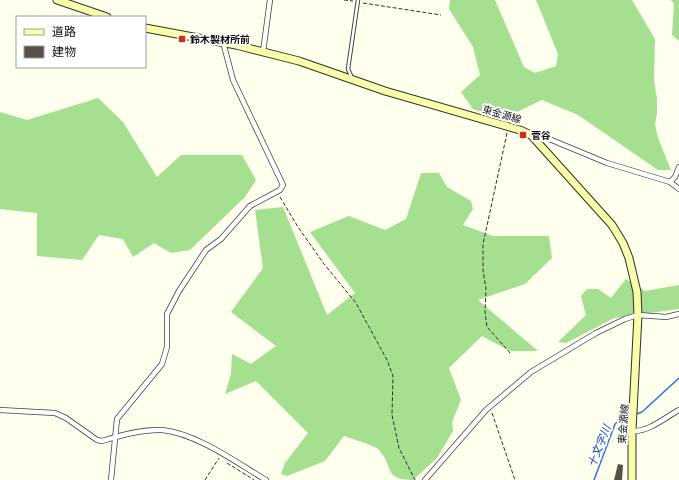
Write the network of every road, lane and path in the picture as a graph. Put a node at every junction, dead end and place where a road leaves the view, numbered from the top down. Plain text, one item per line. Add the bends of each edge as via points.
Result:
1 (57, 0) edge
2 (270, 0) edge
3 (344, 0) edge
4 (357, 1) edge
5 (441, 15) dead end
6 (104, 16) edge
7 (146, 28) edge
8 (223, 42) junction
9 (263, 52) junction
10 (352, 79) junction
11 (509, 127) junction
12 (531, 135) junction
13 (679, 167) edge
14 (670, 182) junction
15 (679, 189) edge
16 (277, 191) junction
17 (679, 314) edge
18 (638, 315) junction
19 (511, 354) dead end
20 (490, 406) junction
21 (0, 410) edge
22 (679, 410) edge
23 (632, 431) junction
24 (115, 436) junction
25 (111, 480) edge
26 (205, 480) edge
27 (254, 480) edge
28 (266, 480) edge
29 (415, 480) edge
30 (425, 480) edge
31 (516, 480) edge
32 (632, 480) edge

1 - 6 main road
2 - 9 street
3 - 4 path
4 - 5 path
4 - 10 lane via 348,69
7 - 8 main road, 東金源線
8 - 9 main road, 東金源線
8 - 16 street via 234,80 283,185
9 - 10 main road, 東金源線
10 - 11 main road, 東金源線
11 - 12 main road, 東金源線
11 - 19 path via 483,244 483,270 488,327
12 - 14 street via 542,136 607,163
12 - 18 main road, 東金源線 via 620,236 629,258 637,292
13 - 14 street
14 - 15 street
16 - 24 street via 250,206 221,238 206,250 198,262 167,314 167,347 162,364 117,419
16 - 29 path via 324,264 356,303 387,360 393,376 392,415 399,448
17 - 18 street via 666,317
18 - 20 street via 596,333 558,354 521,379
18 - 23 main road, 東金源線
20 - 30 street
20 - 31 path
21 - 24 street via 55,413 97,440 102,441
22 - 23 street via 648,428
23 - 32 main road, 東金源線
24 - 25 street
24 - 28 street via 150,430 183,434
26 - 27 path via 219,457

